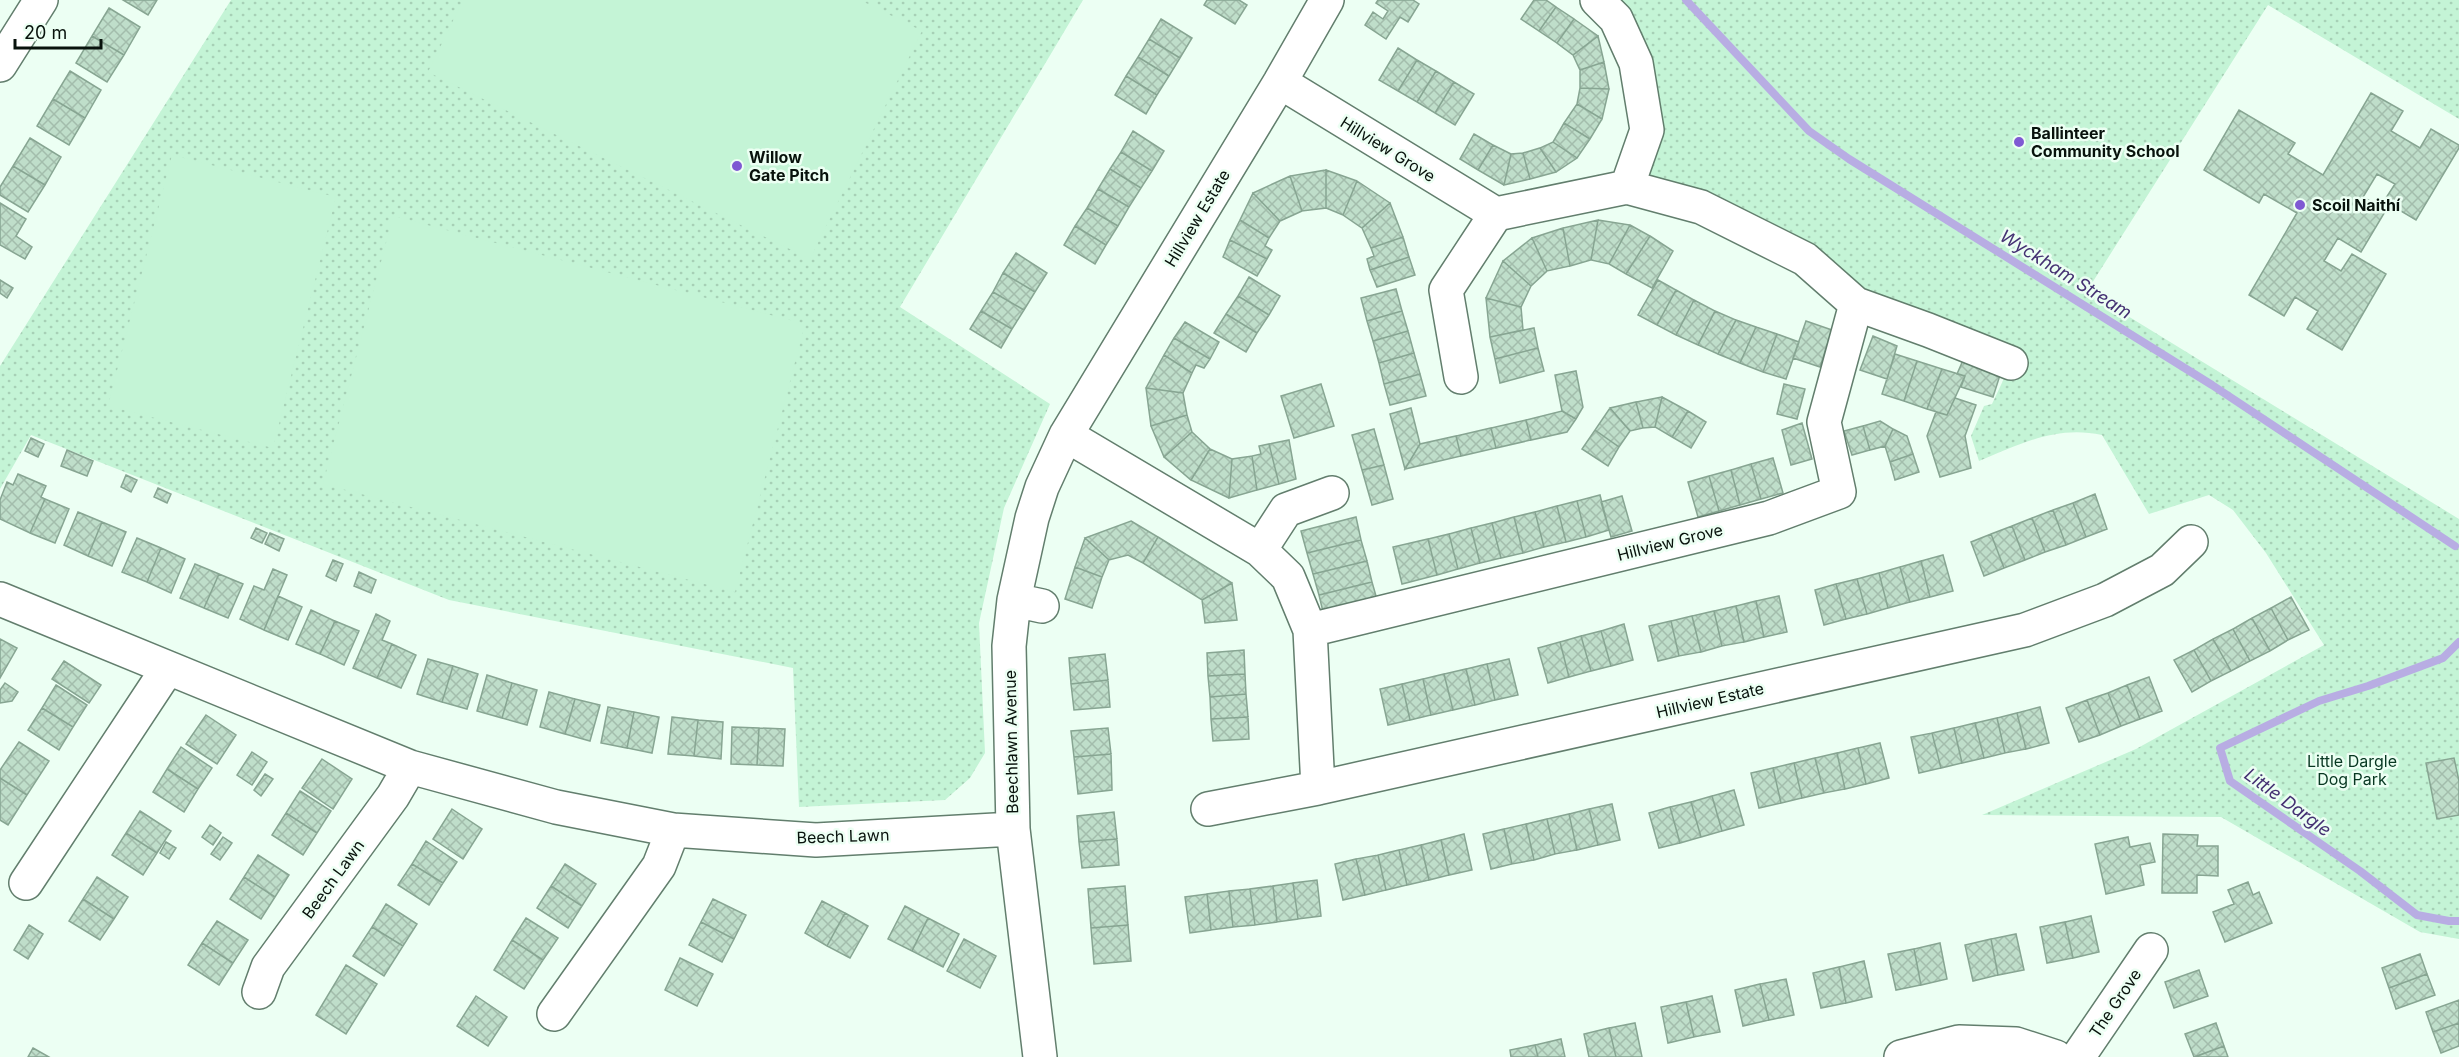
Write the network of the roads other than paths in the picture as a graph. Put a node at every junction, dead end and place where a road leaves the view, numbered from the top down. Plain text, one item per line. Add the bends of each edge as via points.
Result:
1 (41, 0) edge
2 (1327, 0) edge
3 (1597, 0) edge
4 (0, 65) edge
5 (1280, 82) junction
6 (1627, 187) junction
7 (1496, 214) junction
8 (1856, 304) junction
9 (2011, 363) dead end
10 (1461, 377) dead end
11 (1066, 435) junction
12 (1332, 492) dead end
13 (2191, 542) dead end
14 (1260, 550) junction
15 (0, 599) edge
16 (1310, 630) junction
17 (168, 668) junction
18 (410, 767) junction
19 (1318, 788) junction
20 (1208, 809) dead end
21 (1013, 829) junction
22 (673, 830) junction
23 (26, 883) dead end
24 (2151, 950) dead end
25 (259, 992) dead end
26 (554, 1014) dead end
27 (1040, 1057) edge
28 (1901, 1057) edge
29 (2056, 1057) edge
30 (2078, 1057) edge

1 - 4 street
2 - 5 street, Hillview Estate
3 - 6 street via 1616,19 1636,63 1647,130
5 - 7 street, Hillview Grove
5 - 11 street, Hillview Estate
6 - 7 street
6 - 8 street via 1701,207 1805,259
7 - 10 street via 1446,290
8 - 9 street
8 - 16 street, Hillview Grove via 1824,422 1839,492 1769,518
11 - 14 street
11 - 21 street, Beechlawn Avenue via 1032,518 1028,603 1009,646
12 - 14 street via 1286,510
13 - 19 street, Hillview Estate via 2162,570 2105,600 2025,630
14 - 16 street via 1288,577
15 - 17 street, Beech Lawn
16 - 19 street
17 - 18 street, Beech Lawn
17 - 23 street
18 - 22 street, Beech Lawn via 556,807
18 - 25 street, Beech Lawn via 268,967
19 - 20 street, Hillview Estate
21 - 22 street, Beech Lawn via 816,840
21 - 27 street, Beechlawn Avenue
22 - 26 street via 658,866
24 - 30 street, The Grove
28 - 29 street via 1959,1042 2016,1044

